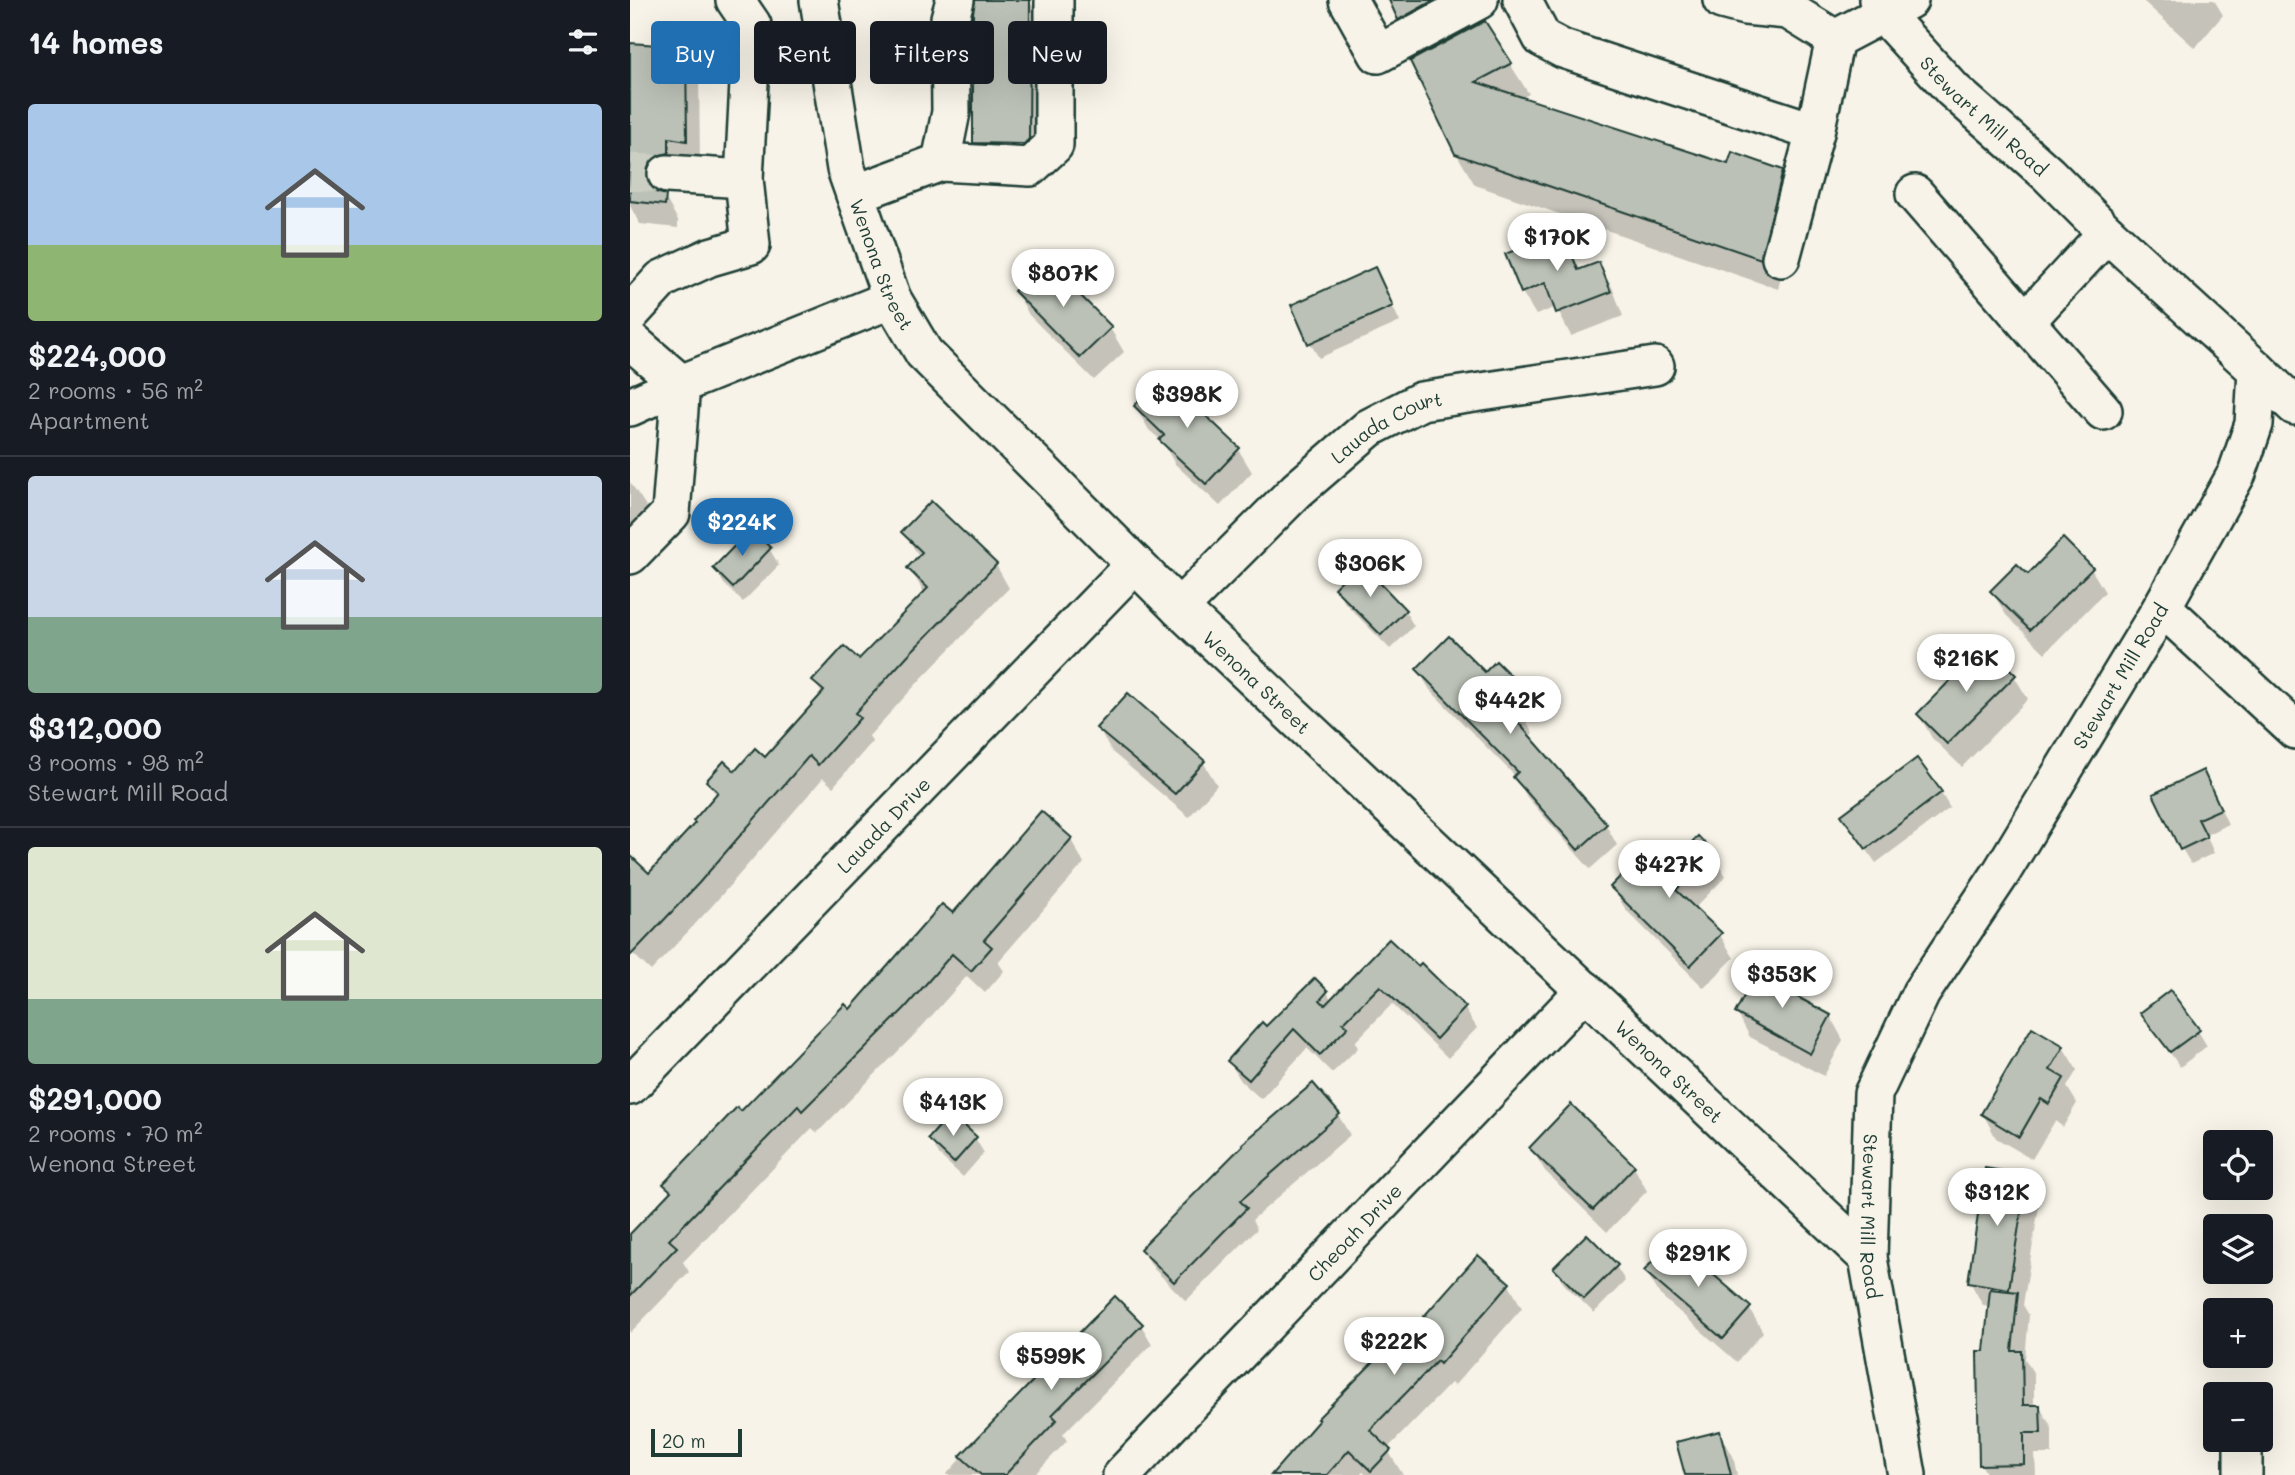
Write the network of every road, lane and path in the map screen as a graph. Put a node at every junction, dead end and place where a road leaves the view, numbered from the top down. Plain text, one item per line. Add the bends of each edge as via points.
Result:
1 (735, 0) edge
2 (819, 0) edge
3 (955, 0) edge
4 (1054, 0) edge
5 (1479, 0) edge
6 (1522, 0) edge
7 (1721, 0) edge
8 (1361, 4) edge
9 (1891, 4) edge
10 (1776, 5) edge
11 (1835, 39) junction
12 (1815, 132) junction
13 (942, 162) junction
14 (667, 174) tunnel mouth
15 (744, 179) junction
16 (855, 194) junction
17 (1915, 194) dead end
18 (2107, 233) junction
19 (1781, 258) dead end
20 (892, 299) junction
21 (630, 314) edge
22 (2026, 321) junction
23 (630, 340) edge
24 (1654, 366) dead end
25 (2257, 370) junction
26 (681, 384) junction
27 (2295, 392) edge
28 (2295, 406) edge
29 (630, 407) edge
30 (2103, 411) dead end
31 (630, 555) edge
32 (1135, 564) junction
33 (2162, 607) junction
34 (1179, 608) junction
35 (2295, 730) edge
36 (1585, 990) junction
37 (630, 1086) edge
38 (1868, 1258) junction
39 (1122, 1475) edge
40 (1907, 1475) edge

1 - 15 street via 752,25
2 - 16 street, Wenona Street via 846,169
3 - 13 street via 950,18 951,112
4 - 13 street via 1054,145 1030,167
5 - 8 street via 1378,54
6 - 12 street via 1542,38 1563,49
7 - 10 street via 1745,6
9 - 11 street
9 - 18 street, Stewart Mill Road via 1953,90
10 - 11 street
11 - 12 street
12 - 19 street
13 - 16 street
14 - 15 street
15 - 21 street via 751,245 662,279
16 - 20 street, Wenona Street
17 - 22 street
18 - 22 street
18 - 25 street, Stewart Mill Road
20 - 26 street
20 - 32 street, Wenona Street via 924,353
22 - 30 street
23 - 26 street
24 - 34 street, Lauada Court via 1422,401 1368,428 1297,490
25 - 27 street
25 - 28 street
25 - 33 street, Stewart Mill Road via 2254,424 2237,473
26 - 29 street
26 - 31 street via 671,513
32 - 34 street, Wenona Street
32 - 37 street, Lauada Drive
33 - 35 street
33 - 38 street, Stewart Mill Road via 2001,873 1921,993 1873,1094
34 - 36 street, Wenona Street
36 - 38 street, Wenona Street
36 - 39 street, Cheoah Drive
38 - 40 street, Stewart Mill Road

